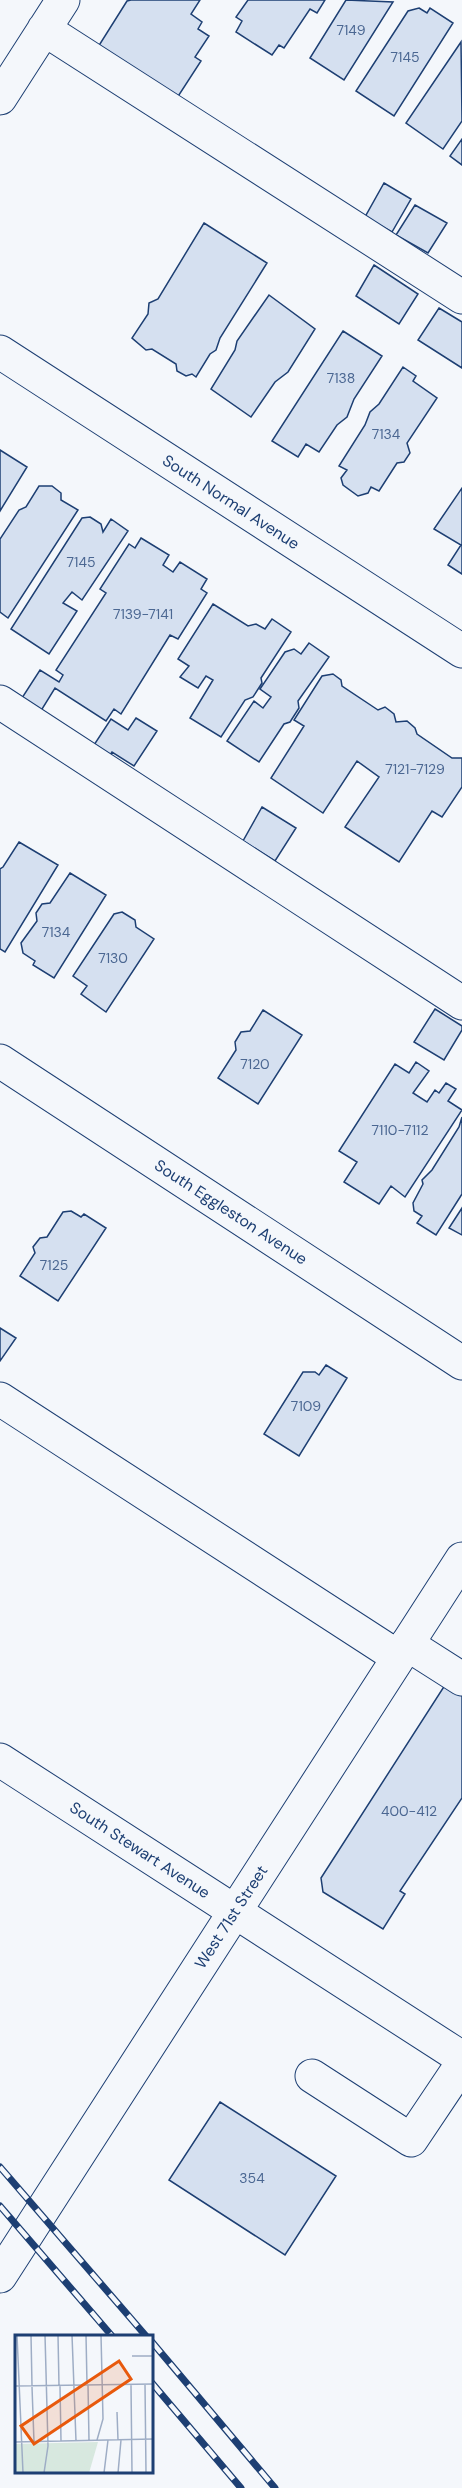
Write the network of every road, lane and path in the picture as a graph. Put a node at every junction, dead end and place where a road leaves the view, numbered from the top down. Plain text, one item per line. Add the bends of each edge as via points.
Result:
1 (63, 0) edge
2 (44, 29) junction
3 (0, 98) edge
4 (462, 297) edge
5 (0, 352) edge
6 (462, 651) edge
7 (0, 702) edge
8 (462, 1003) edge
9 (0, 1061) edge
10 (462, 1363) edge
11 (0, 1399) edge
12 (462, 1559) edge
13 (403, 1651) junction
14 (462, 1679) edge
15 (0, 1760) edge
16 (235, 1911) junction
17 (462, 2058) edge
18 (462, 2064) edge
19 (312, 2076) dead end
20 (0, 2276) edge

1 - 2 street
2 - 3 street
2 - 4 street
5 - 6 street, South Normal Avenue
7 - 8 street
9 - 10 street, South Eggleston Avenue
11 - 13 street
12 - 13 street, West 71st Street
13 - 14 street
13 - 16 street, West 71st Street
15 - 16 street, South Stewart Avenue
16 - 17 street, South Stewart Avenue
16 - 20 street, West 71st Street
18 - 19 street via 411,2140

